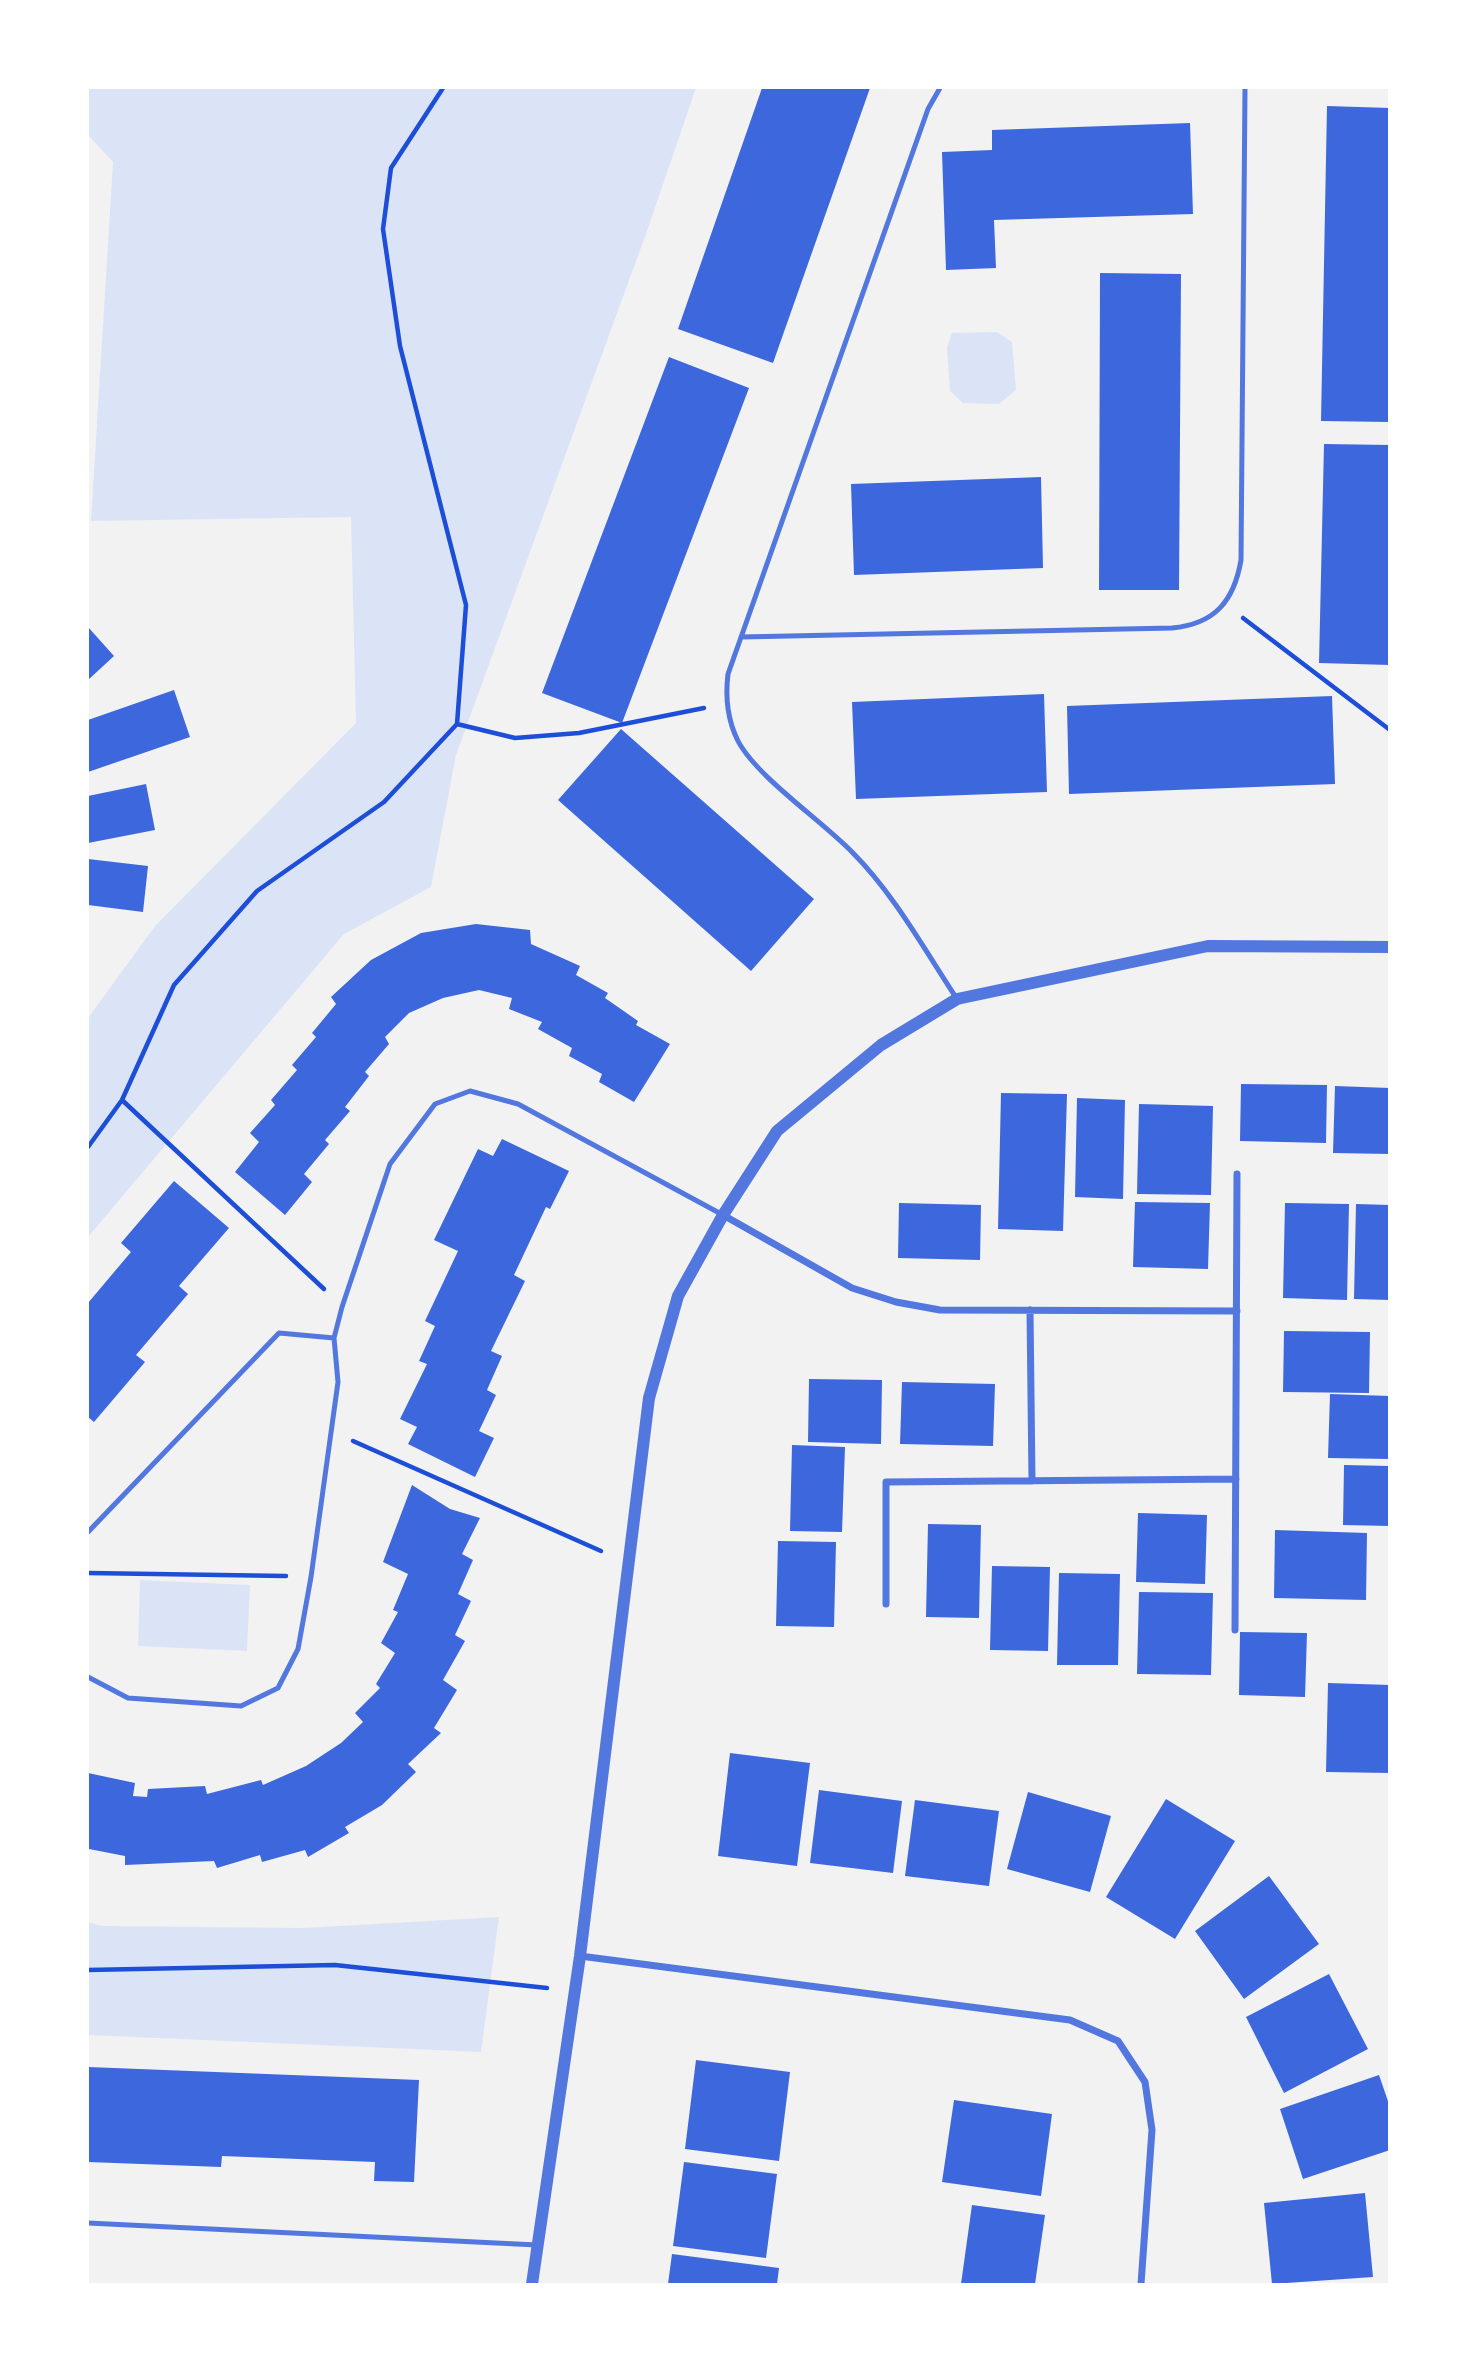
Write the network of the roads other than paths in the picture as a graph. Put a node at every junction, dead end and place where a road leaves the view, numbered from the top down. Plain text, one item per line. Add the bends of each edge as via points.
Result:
1 (940, 88) edge
2 (1245, 88) edge
3 (741, 637) junction
4 (1390, 947) edge
5 (957, 999) junction
6 (1237, 1174) dead end
7 (723, 1214) junction
8 (1030, 1310) junction
9 (1237, 1311) junction
10 (334, 1338) junction
11 (1236, 1479) junction
12 (1032, 1481) junction
13 (88, 1532) edge
14 (886, 1604) dead end
15 (1235, 1630) dead end
16 (88, 1677) edge
17 (580, 1956) junction
18 (88, 2224) edge
19 (537, 2245) junction
20 (532, 2284) edge
21 (1141, 2284) edge

1 - 3 lane via 928,109
2 - 3 lane via 1241,560 1226,605 1200,622 1172,628
3 - 5 lane via 727,674 726,704 730,723 747,754 854,853 883,888
4 - 5 street via 1208,946
5 - 7 street via 881,1045 777,1131
6 - 9 street
7 - 8 street via 852,1288 896,1303 940,1310
7 - 10 lane via 518,1104 470,1091 435,1104 390,1164
7 - 17 street via 678,1296 649,1398
8 - 9 street
8 - 12 street
9 - 11 street
10 - 13 lane via 279,1333
10 - 16 lane via 338,1382 311,1577 298,1649 278,1688 241,1706 128,1698
11 - 12 street
11 - 15 street
12 - 14 street via 887,1482
17 - 19 street
17 - 21 street via 1070,2020 1118,2041 1145,2082 1152,2130
18 - 19 lane
19 - 20 street

